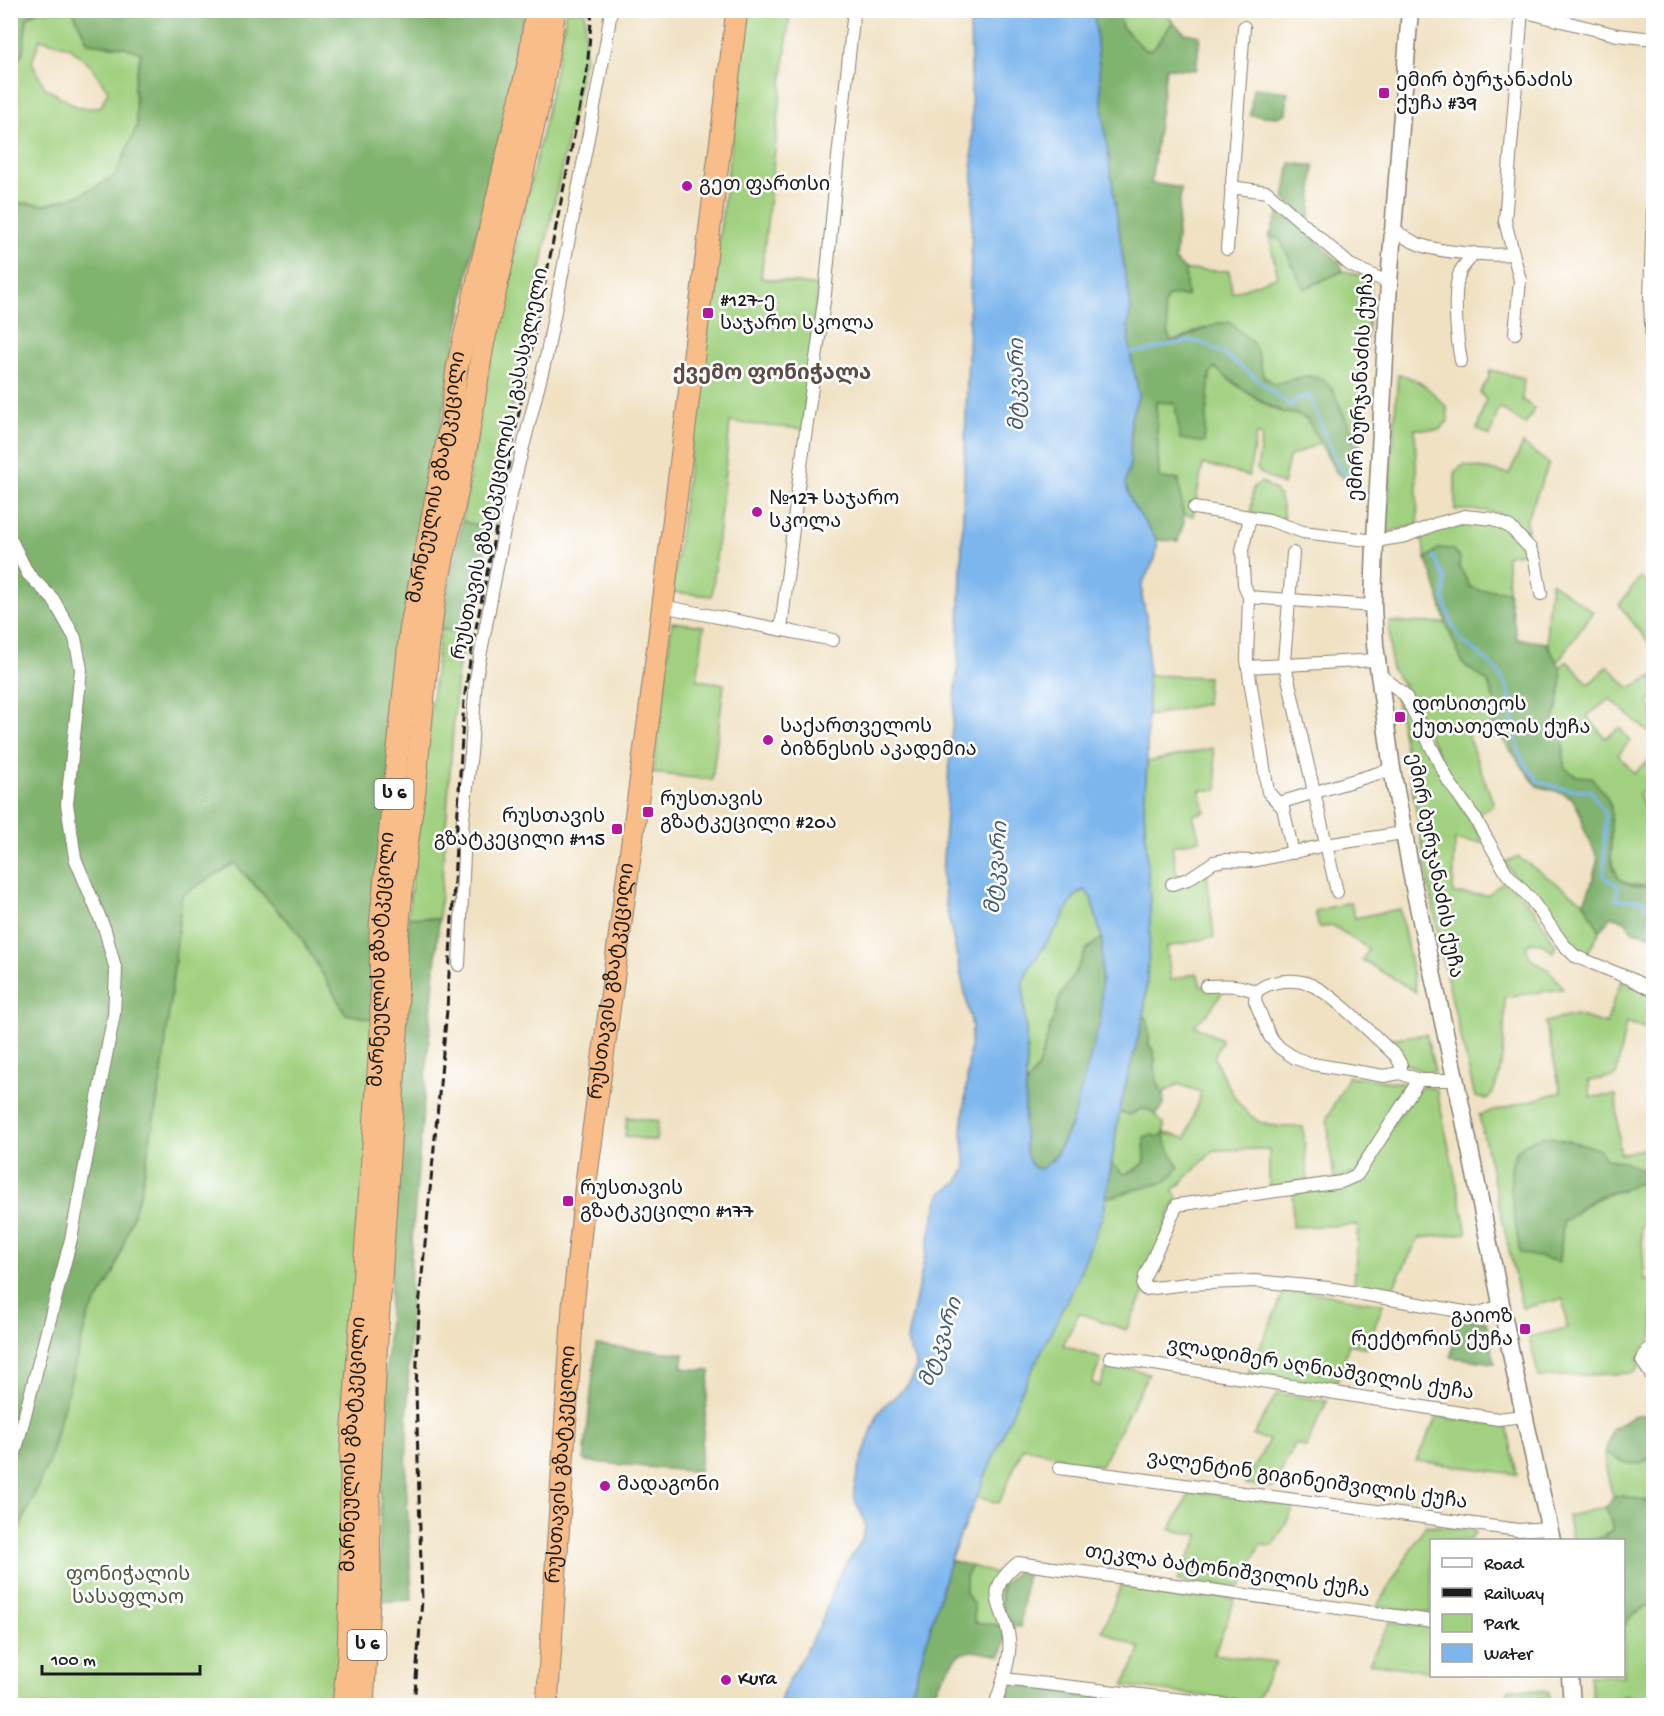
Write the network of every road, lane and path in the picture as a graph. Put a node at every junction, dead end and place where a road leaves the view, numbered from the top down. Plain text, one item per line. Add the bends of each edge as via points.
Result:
1 (536, 10) edge
2 (555, 10) edge
3 (611, 10) edge
4 (737, 10) edge
5 (854, 10) edge
6 (1410, 10) edge
7 (1517, 11) edge
8 (1244, 27) dead end
9 (1653, 39) edge
10 (1653, 172) edge
11 (1232, 187) junction
12 (1394, 229) junction
13 (1227, 249) dead end
14 (1474, 253) junction
15 (1513, 254) junction
16 (1389, 283) junction
17 (1515, 333) dead end
18 (1461, 362) dead end
19 (1653, 380) edge
20 (1653, 399) edge
21 (1194, 508) dead end
22 (1250, 518) junction
23 (10, 538) edge
24 (1375, 541) junction
25 (1293, 553) dead end
26 (1540, 594) dead end
27 (1249, 597) junction
28 (1288, 600) junction
29 (662, 606) junction
30 (1373, 606) junction
31 (781, 629) junction
32 (833, 640) dead end
33 (1284, 665) junction
34 (1377, 666) junction
35 (1248, 667) junction
36 (1392, 769) junction
37 (1314, 792) junction
38 (1279, 803) junction
39 (1403, 833) junction
40 (1326, 845) junction
41 (1293, 853) junction
42 (1172, 884) dead end
43 (1337, 892) dead end
44 (459, 965) dead end
45 (1206, 986) dead end
46 (1653, 991) edge
47 (1256, 992) junction
48 (1400, 1073) junction
49 (1419, 1080) junction
50 (1455, 1080) junction
51 (1501, 1305) junction
52 (1653, 1345) edge
53 (1110, 1358) dead end
54 (1653, 1379) edge
55 (1524, 1416) junction
56 (361, 1452) junction
57 (1059, 1468) dead end
58 (10, 1472) edge
59 (360, 1478) junction
60 (1551, 1534) edge
61 (1430, 1621) edge
62 (1570, 1677) edge
63 (1004, 1679) junction
64 (343, 1706) edge
65 (363, 1706) edge
66 (547, 1706) edge
67 (995, 1706) edge
68 (1235, 1706) edge
69 (1572, 1706) edge

1 - 56 highway, მარნეულის გზატკეცილი / ს 6 via 529,59 457,368 450,425 410,631 380,926 381,1031
2 - 56 highway, მარნეულის გზატკეცილი / ს 6 via 543,86 483,346 429,642 399,922 398,1019 376,1345
3 - 44 street, რუსთავის გზატკეცილის I გასასვლელი via 559,295 511,495 476,678 462,827
4 - 29 highway, რუსთავის გზატკეცილი
5 - 31 street via 825,294
6 - 12 street, ემირ ბურჯანაძის ქუჩა
7 - 9 street via 1617,35
7 - 15 street via 1505,221
8 - 11 street
10 - 19 street
11 - 13 street
11 - 16 street via 1267,192 1350,265
12 - 14 street via 1415,243
12 - 16 street, ემირ ბურჯანაძის ქუჩა
14 - 15 street
14 - 18 street via 1461,269 1458,282
15 - 17 street via 1520,280
16 - 24 street, ემირ ბურჯანაძის ქუჩა
19 - 20 street
21 - 22 street
22 - 24 street via 1303,532
22 - 27 street via 1242,550 1244,584
23 - 58 street via 28,574 53,599 75,638 81,669 67,804 75,858 105,930 116,971 114,1014 71,1239
24 - 26 street via 1406,536 1465,516 1493,519 1510,527 1530,548 1536,560
24 - 30 street, ემირ ბურჯანაძის ქუჩა
25 - 28 street
27 - 28 street
27 - 35 street
28 - 30 street
28 - 33 street
29 - 31 street
29 - 66 highway, რუსთავის გზატკეცილი via 581,1222
30 - 34 street, ემირ ბურჯანაძის ქუჩა
31 - 32 street
33 - 34 street
33 - 35 street
33 - 37 street
34 - 36 street, ემირ ბურჯანაძის ქუჩა
34 - 46 street via 1405,695 1449,782 1507,874 1564,945 1575,956
35 - 38 street via 1268,792
36 - 37 street
36 - 39 street, ემირ ბურჯანაძის ქუჩა
37 - 38 street
37 - 40 street
38 - 41 street
39 - 40 street
39 - 50 street, ემირ ბურჯანაძის ქუჩა
40 - 41 street
40 - 43 street
41 - 42 street via 1253,861 1214,862
45 - 47 street via 1232,985
47 - 48 street via 1272,983 1290,981 1323,992 1396,1056
47 - 48 street via 1255,1001 1270,1037 1295,1058 1384,1076
48 - 49 street
49 - 50 street
49 - 51 street via 1357,1175 1341,1182 1177,1205 1143,1286 1145,1289 1255,1281 1328,1288 1476,1314
50 - 51 street, ემირ ბურჯანაძის ქუჩა
51 - 55 street, ემირ ბურჯანაძის ქუჩა
52 - 54 street via 1642,1361
53 - 55 street, ვლადიმერ აღნიაშვილის ქუჩა via 1498,1419
55 - 60 street, ემირ ბურჯანაძის ქუჩა
56 - 59 highway, მარნეულის გზატკეცილი / ს 6
57 - 60 street, ვალენტინ გიგინეიშვილის ქუჩა
59 - 64 highway, მარნეულის გზატკეცილი / ს 6
59 - 65 highway, მარნეულის გზატკეცილი / ს 6 via 369,1501 370,1583
61 - 63 street, თეკლა ბატონიშვილის ქუჩა via 1018,1563 1004,1576 997,1595 1010,1639
62 - 69 street
63 - 67 street
63 - 68 street

